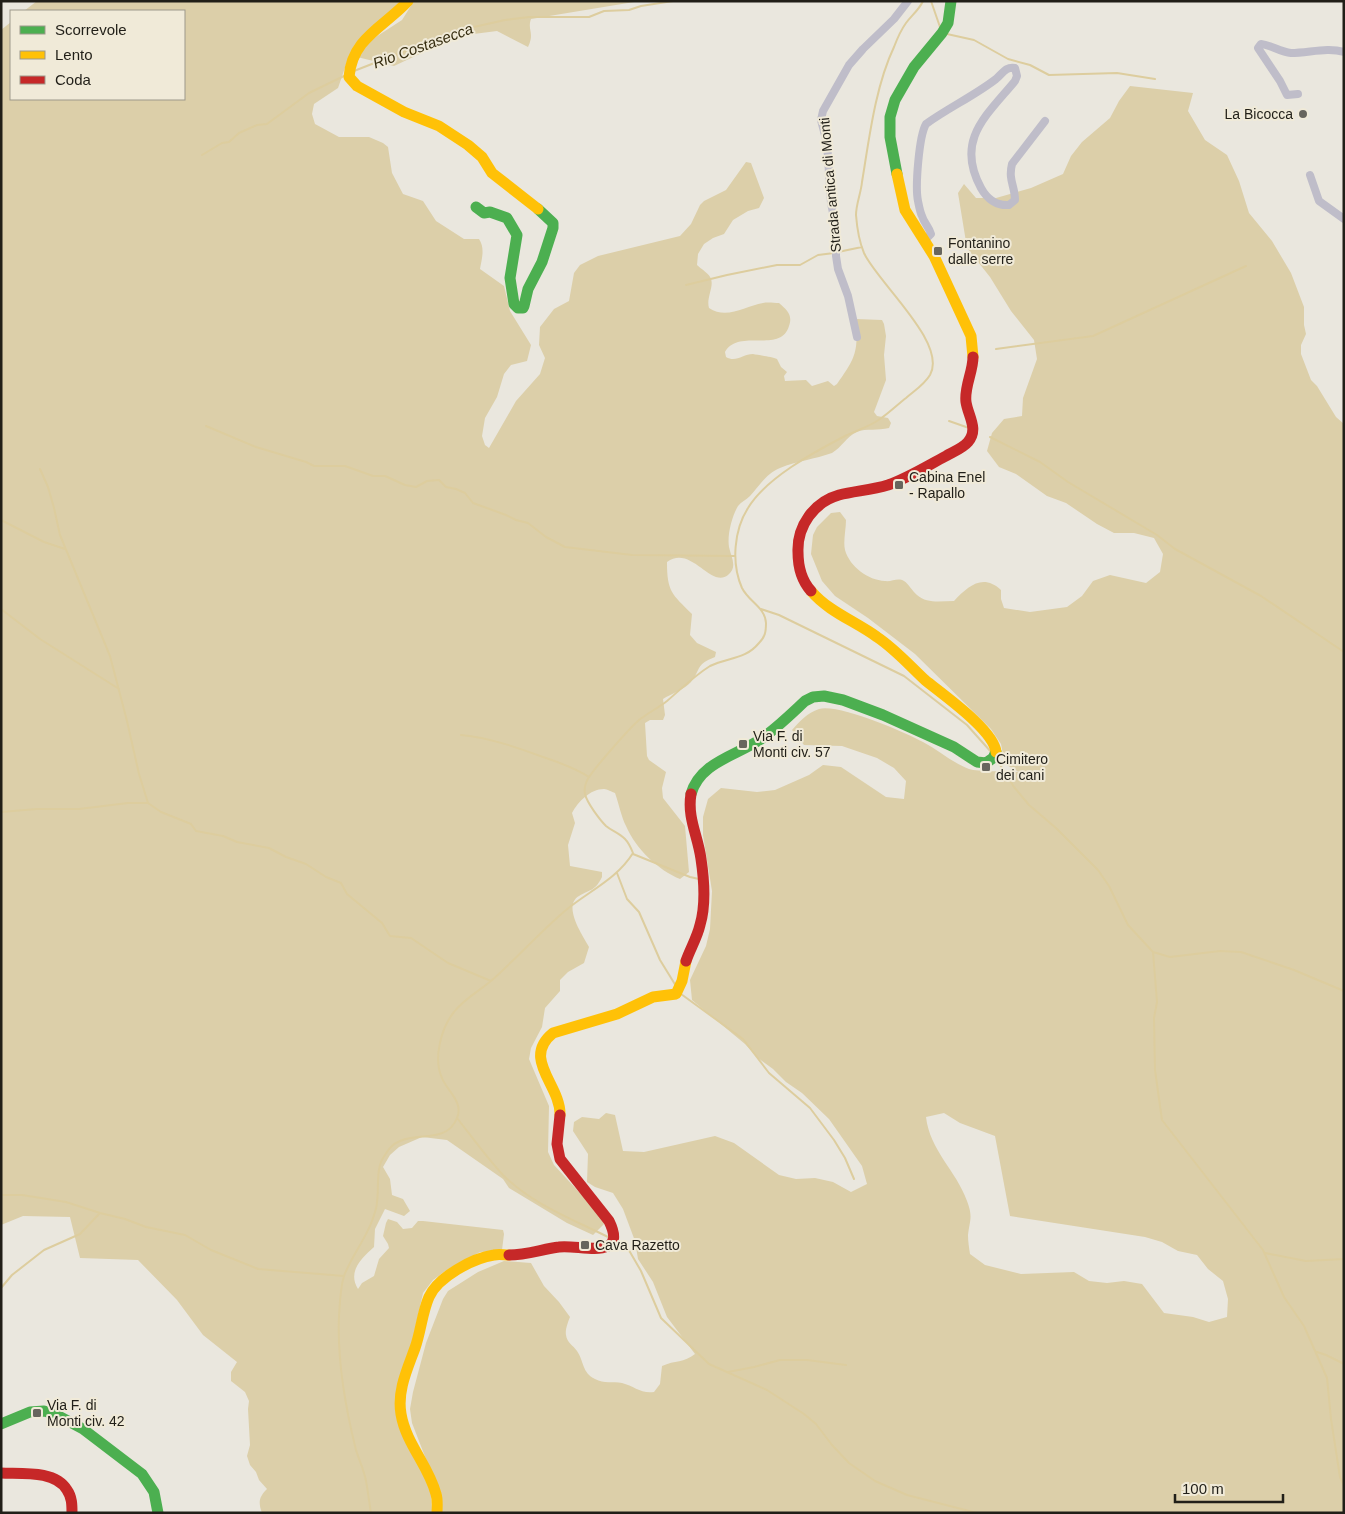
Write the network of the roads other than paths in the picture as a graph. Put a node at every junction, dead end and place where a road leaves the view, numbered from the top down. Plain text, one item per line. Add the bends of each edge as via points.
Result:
1 (408, 1) edge
2 (908, 1) edge
3 (951, 1) edge
4 (1344, 52) edge
5 (1298, 94) dead end
6 (1045, 121) dead end
7 (1310, 175) dead end
8 (476, 207) dead end
9 (1344, 219) edge
10 (924, 241) junction
11 (856, 337) dead end
12 (1, 1424) edge
13 (1, 1473) edge
14 (72, 1513) edge
15 (158, 1513) edge
16 (437, 1513) edge

1 - 8 street via 360,42 350,62 349,77 357,86 404,112 439,126 468,145 482,157 492,173 553,223 538,272 522,308 514,304 510,278 517,235 507,218 484,213
2 - 11 street, Strada antica di Monti via 849,65 821,120 836,228 837,262
3 - 10 street via 948,23 914,67 895,100 890,117 890,137 900,193 905,210
4 - 5 street via 1292,53 1261,44 1258,48 1287,95
6 - 10 street via 1012,164 1011,182 1016,200 1009,205 994,202 982,190 970,149 975,133 1017,76 1015,68 1007,69 926,124 920,140 917,189 922,217 931,234
7 - 9 street via 1319,201
10 - 16 street via 971,336 974,350 966,395 974,428 972,438 967,444 899,480 827,500 810,513 802,525 797,566 804,582 818,599 880,638 978,725 995,747 996,754 986,763 977,762 883,715 824,696 805,701 756,742 700,775 690,797 689,810 702,862 702,916 681,988 676,994 653,997 617,1014 553,1034 546,1038 540,1052 540,1061 559,1103 557,1143 562,1164 604,1212 614,1230 611,1242 601,1249 570,1246 484,1257 436,1284 428,1300 401,1390 400,1412 436,1495
12 - 15 street via 30,1412 44,1411 83,1429 142,1474 154,1492
13 - 14 street via 51,1477 63,1483 70,1493

